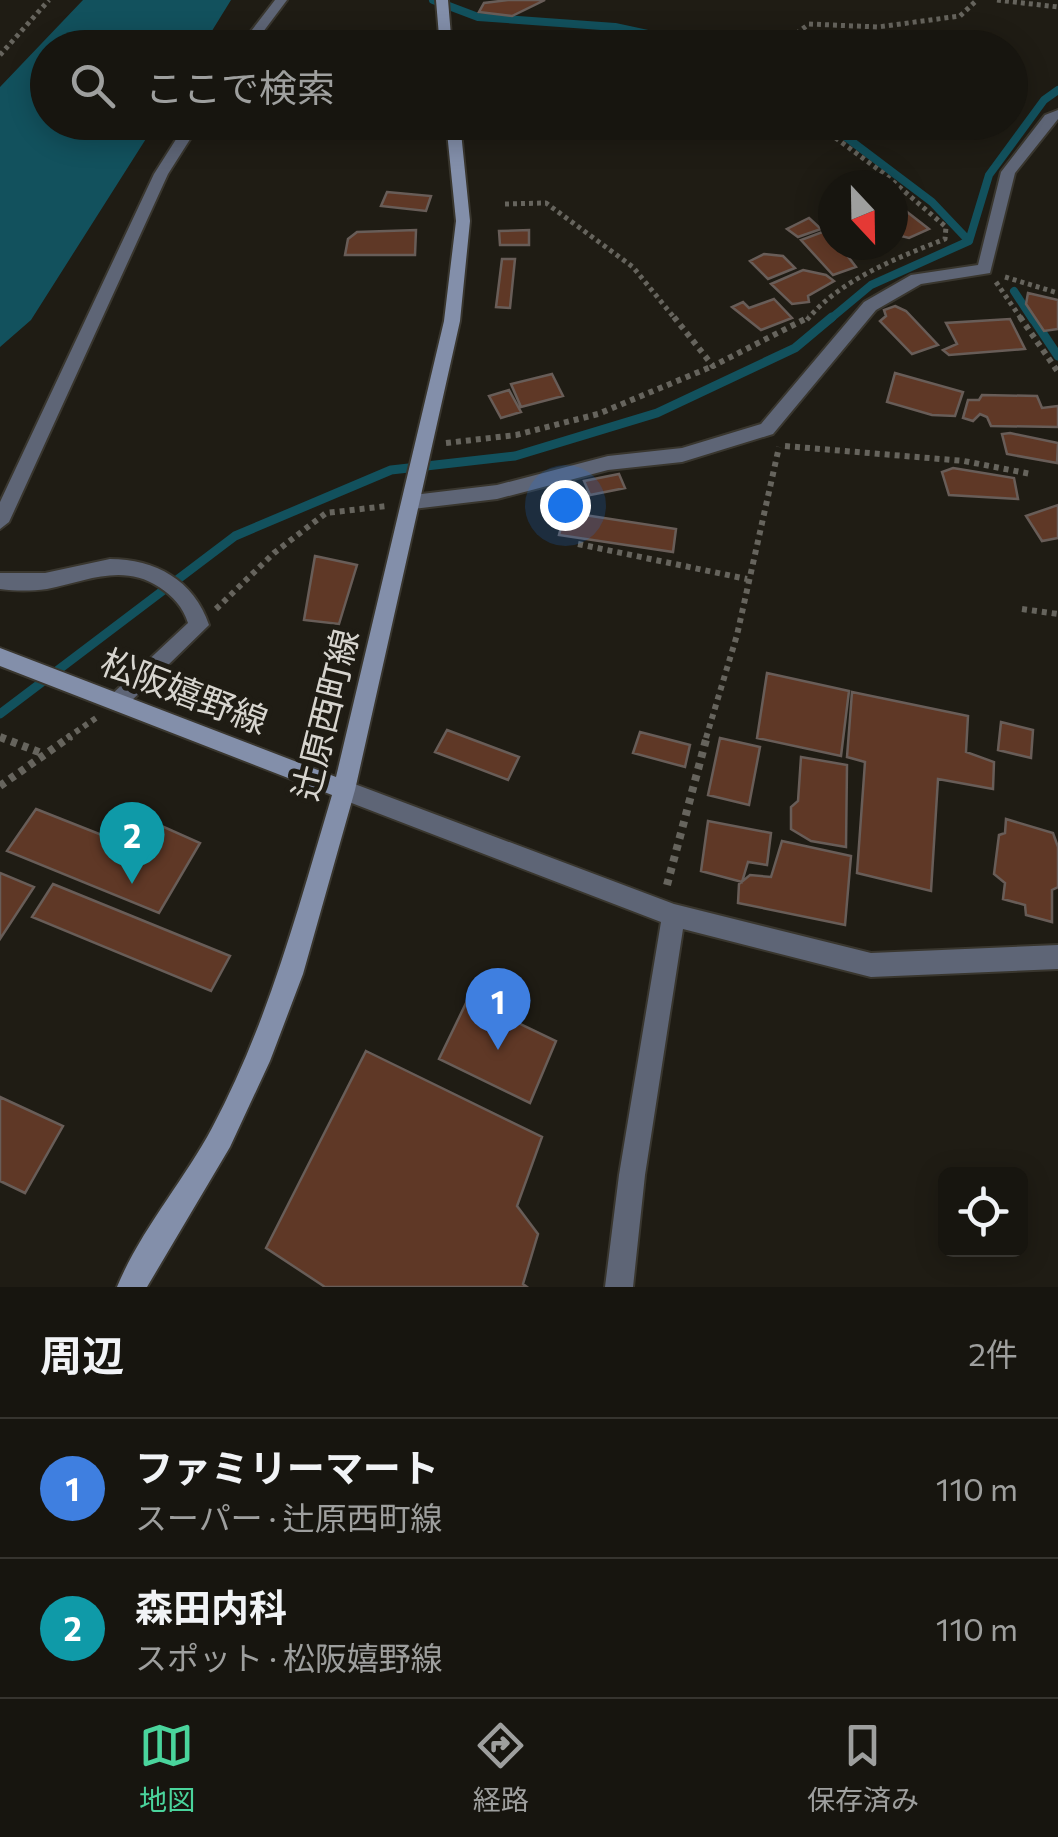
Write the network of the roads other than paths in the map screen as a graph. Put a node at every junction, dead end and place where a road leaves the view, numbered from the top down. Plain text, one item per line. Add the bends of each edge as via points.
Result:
1 (280, 0) edge
2 (258, 30) edge
3 (1058, 114) edge
4 (183, 140) edge
5 (455, 140) edge
6 (414, 502) junction
7 (0, 522) edge
8 (0, 582) edge
9 (0, 658) edge
10 (117, 702) junction
11 (344, 790) junction
12 (665, 912) junction
13 (1058, 957) edge
14 (131, 1287) edge
15 (619, 1287) edge

1 - 2 street
3 - 6 street via 1008,172 985,269 917,279 870,306 767,429 682,455
4 - 7 street
5 - 6 main road, 辻原西町線 via 460,251
6 - 11 main road, 辻原西町線
8 - 10 street via 34,583 140,565 156,571 196,615
9 - 10 main road, 松阪嬉野線
10 - 11 main road, 松阪嬉野線
11 - 12 street
11 - 14 main road, 辻原西町線 via 292,974 261,1052 221,1138
12 - 13 street via 871,965
12 - 15 street

